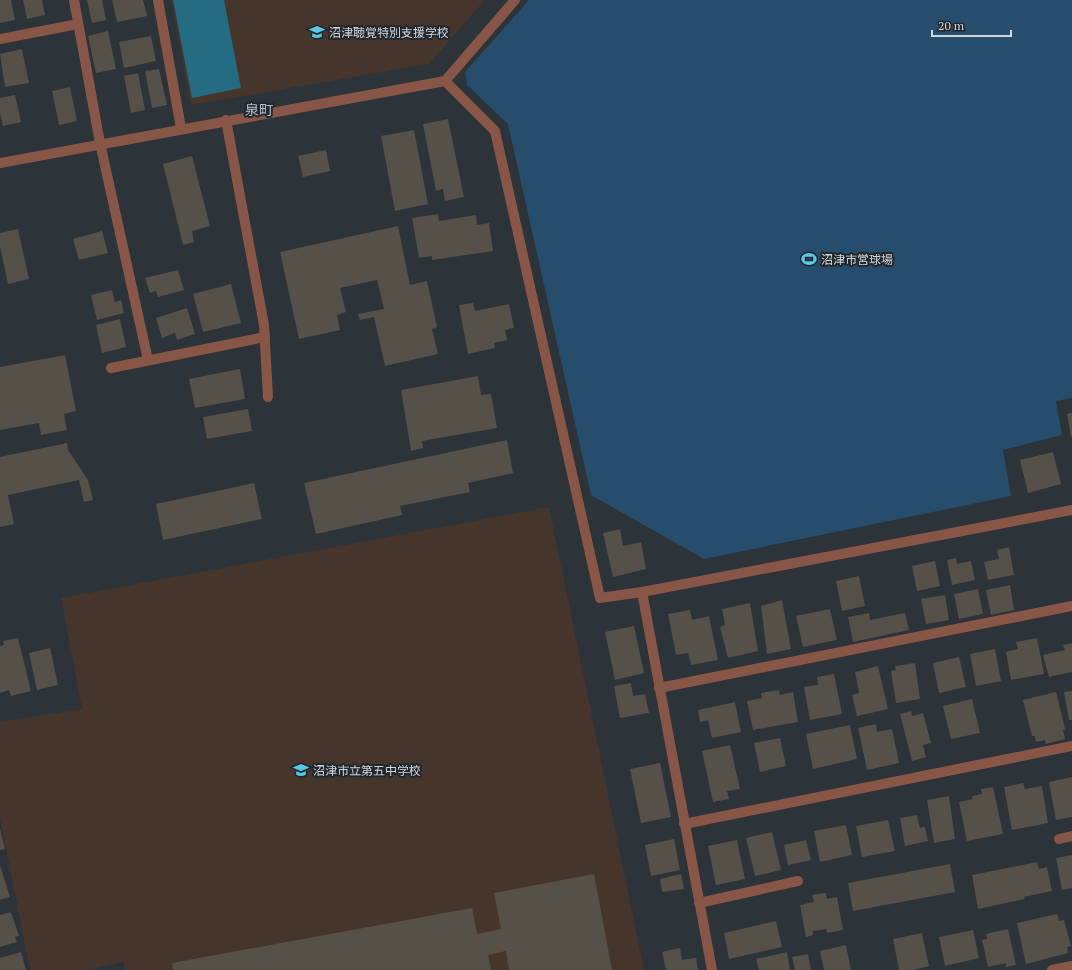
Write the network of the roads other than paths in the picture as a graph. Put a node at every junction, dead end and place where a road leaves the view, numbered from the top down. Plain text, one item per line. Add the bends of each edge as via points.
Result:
1 (74, 0) edge
2 (158, 0) edge
3 (515, 0) edge
4 (78, 24) junction
5 (0, 39) edge
6 (445, 81) junction
7 (226, 120) junction
8 (181, 128) junction
9 (100, 143) junction
10 (0, 162) edge
11 (265, 337) junction
12 (148, 360) junction
13 (111, 368) dead end
14 (268, 397) dead end
15 (1072, 510) edge
16 (642, 592) junction
17 (1072, 606) edge
18 (659, 688) junction
19 (1072, 746) edge
20 (684, 824) junction
21 (1072, 836) edge
22 (1059, 839) dead end
23 (798, 881) dead end
24 (699, 903) junction
25 (1072, 966) edge
26 (712, 970) edge
27 (1052, 970) edge

1 - 4 street
2 - 8 street
3 - 6 street
4 - 5 street
4 - 9 street
6 - 7 street
6 - 16 street via 495,131 600,598
7 - 8 street
7 - 11 street
8 - 9 street
9 - 10 street
9 - 12 street
11 - 12 street
11 - 14 street
12 - 13 street
15 - 16 street
16 - 18 street
17 - 18 street
18 - 20 street
19 - 20 street
20 - 24 street
21 - 22 street
23 - 24 street
24 - 26 street
25 - 27 street

